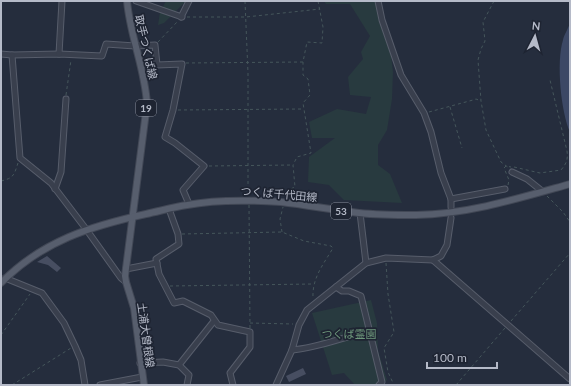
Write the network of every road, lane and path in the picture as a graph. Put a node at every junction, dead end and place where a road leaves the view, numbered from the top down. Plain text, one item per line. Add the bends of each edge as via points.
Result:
1 (62, 1) edge
2 (127, 1) edge
3 (136, 1) edge
4 (190, 1) edge
5 (245, 1) edge
6 (318, 1) edge
7 (378, 1) edge
8 (494, 1) edge
9 (320, 9) junction
10 (181, 17) junction
11 (246, 17) junction
12 (155, 45) junction
13 (135, 46) junction
14 (1, 54) edge
15 (59, 54) junction
16 (72, 54) junction
17 (12, 55) junction
18 (247, 62) junction
19 (303, 62) junction
20 (182, 64) junction
21 (550, 80) dead end
22 (66, 99) joint
23 (481, 101) junction
24 (450, 107) junction
25 (304, 108) junction
26 (247, 109) junction
27 (173, 110) junction
28 (424, 113) junction
29 (462, 148) dead end
30 (20, 158) junction
31 (293, 165) junction
32 (204, 166) junction
33 (247, 166) junction
34 (506, 166) junction
35 (512, 172) joint
36 (1, 181) edge
37 (570, 184) edge
38 (55, 189) junction
39 (505, 189) joint
40 (542, 192) junction
41 (451, 199) junction
42 (248, 200) junction
43 (282, 202) junction
44 (189, 204) junction
45 (452, 207) dead end
46 (170, 209) junction
47 (360, 213) junction
48 (132, 217) junction
49 (451, 218) dead end
50 (570, 222) edge
51 (86, 229) junction
52 (282, 232) junction
53 (250, 233) junction
54 (178, 234) junction
55 (570, 253) edge
56 (386, 258) junction
57 (433, 260) junction
58 (157, 263) junction
59 (366, 263) junction
60 (126, 269) junction
61 (3, 280) edge
62 (126, 282) junction
63 (314, 284) junction
64 (250, 285) junction
65 (164, 286) junction
66 (336, 287) junction
67 (34, 289) junction
68 (314, 305) junction
69 (214, 321) junction
70 (250, 323) junction
71 (299, 325) junction
72 (507, 325) junction
73 (370, 331) junction
74 (250, 332) junction
75 (1, 335) edge
76 (75, 346) junction
77 (292, 350) junction
78 (140, 363) junction
79 (179, 365) junction
80 (142, 377) junction
81 (570, 379) edge
82 (12, 385) edge
83 (85, 385) edge
84 (100, 385) edge
85 (144, 385) edge
86 (187, 385) edge
87 (233, 385) edge
88 (276, 385) edge
89 (379, 385) edge
90 (394, 385) edge
91 (456, 385) edge

1 - 15 street
2 - 13 main road, 取手つくば線 / 19
3 - 10 street
4 - 10 street
5 - 11 path
6 - 9 path
7 - 28 street via 401,75
8 - 23 path via 483,22 485,41 478,60
9 - 11 path
9 - 19 path via 322,43 307,42
10 - 11 path
10 - 12 path
11 - 18 path
12 - 13 street
12 - 20 street via 156,65
13 - 16 street via 106,44 102,56
13 - 48 main road, 取手つくば線 / 19 via 147,104
14 - 17 street
15 - 16 street
15 - 17 street
16 - 22 path
17 - 30 street
18 - 19 path
18 - 20 path
18 - 26 path
19 - 25 path via 303,75 308,79 310,95 303,103
20 - 27 street
21 - 34 path via 567,151 566,164 561,170 540,173
22 - 38 street via 61,172
23 - 24 path via 476,99
23 - 34 path via 486,130 501,162
24 - 28 path
24 - 29 path
25 - 26 path
25 - 31 path via 311,153 297,157
26 - 27 path
26 - 33 path
27 - 32 street via 165,137
28 - 41 street
30 - 36 path via 14,176
30 - 38 street
31 - 33 path
31 - 43 path via 295,187 286,191 282,196
32 - 33 path
32 - 44 street via 183,190
33 - 42 path
34 - 35 path
34 - 39 path via 504,168 509,180
35 - 40 street via 527,179
37 - 40 main road, つくば千代田線 / 53
38 - 51 street
39 - 41 street
40 - 47 main road, つくば千代田線 / 53 via 477,208 438,214
40 - 50 path
41 - 45 street
42 - 43 main road, つくば千代田線 / 53
42 - 44 main road, つくば千代田線 / 53
42 - 53 path
43 - 47 main road, つくば千代田線 / 53
43 - 52 path
44 - 46 main road, つくば千代田線 / 53
46 - 48 main road, つくば千代田線 / 53
46 - 54 street
47 - 59 street
48 - 51 main road, つくば千代田線 / 53
48 - 60 main road, 土浦大曽根線
49 - 57 street via 447,245 441,256
51 - 61 main road, つくば千代田線 / 53 via 30,258
51 - 62 street
52 - 53 path
52 - 63 path via 304,241 333,248
53 - 54 path
53 - 64 path
54 - 58 street via 179,244 156,259
55 - 72 path
56 - 57 street
56 - 59 street
56 - 90 path via 394,332 384,348 388,372
57 - 72 street
58 - 60 street
58 - 65 street
59 - 66 street
60 - 62 main road, 土浦大曽根線
61 - 67 street
62 - 78 main road, 土浦大曽根線 via 134,308
63 - 64 path
63 - 68 path
64 - 65 path
64 - 70 path
65 - 69 street via 174,303 183,302 211,315
66 - 68 street
66 - 73 street via 360,296
67 - 75 path
67 - 76 street via 42,293 64,323
68 - 71 street via 307,310
69 - 74 street via 218,325
69 - 79 street
70 - 71 path
70 - 74 path
71 - 77 street
72 - 81 street
72 - 91 path
73 - 77 street via 306,349
73 - 89 street via 382,382
74 - 87 street via 250,347 230,373
76 - 82 path
76 - 83 street via 81,360
77 - 88 street
78 - 79 street via 162,362
78 - 80 main road, 土浦大曽根線
79 - 86 street via 189,375
80 - 84 street
80 - 85 main road, 土浦大曽根線

